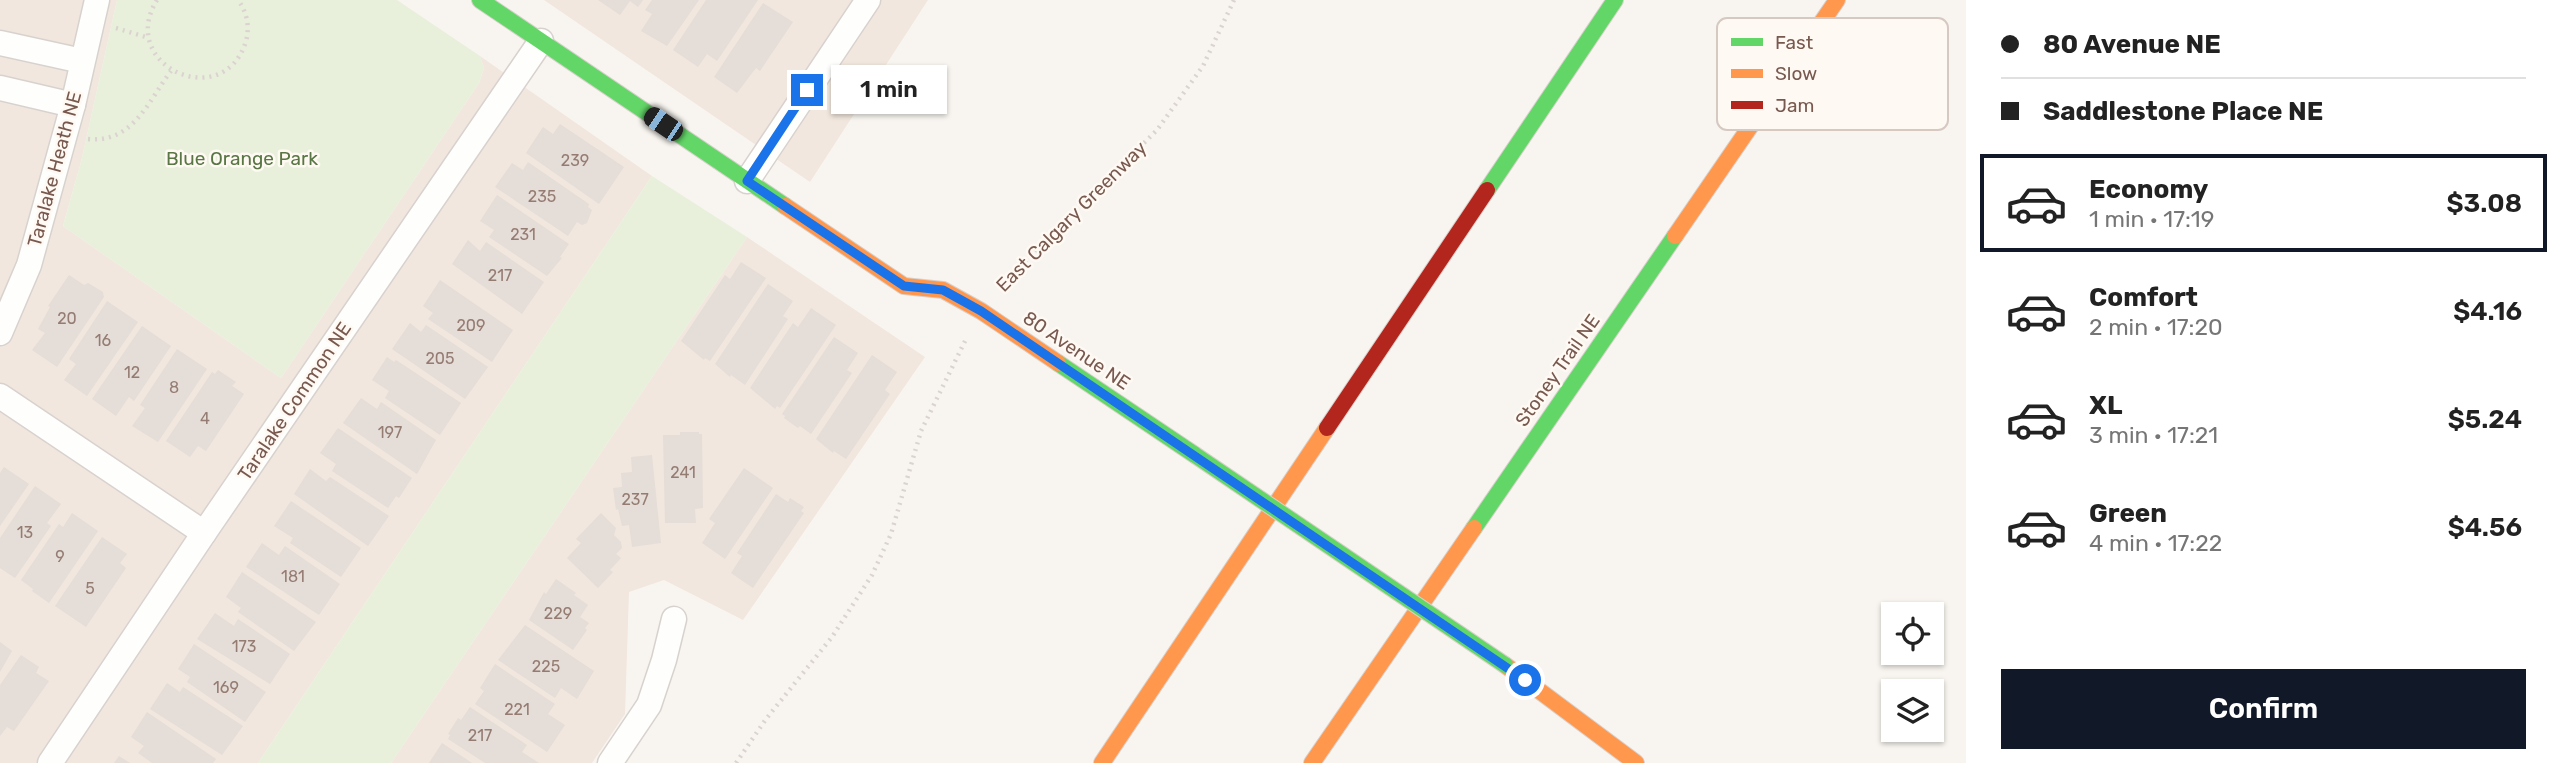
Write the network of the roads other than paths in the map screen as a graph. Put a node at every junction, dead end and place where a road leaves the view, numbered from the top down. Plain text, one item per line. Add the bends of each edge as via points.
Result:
1 (480, 0) edge
2 (868, 0) edge
3 (1615, 0) edge
4 (1837, 0) edge
5 (94, 11) edge
6 (1825, 18) edge
7 (541, 41) junction
8 (0, 43) edge
9 (82, 61) junction
10 (0, 88) edge
11 (73, 105) junction
12 (1748, 130) edge
13 (747, 181) junction
14 (0, 333) edge
15 (0, 396) edge
16 (204, 533) junction
17 (674, 619) dead end
18 (50, 763) edge
19 (610, 763) edge
20 (1102, 763) edge
21 (1312, 763) edge
22 (1636, 763) edge

1 - 7 main road, 80 Avenue NE
2 - 13 street
3 - 20 main road
4 - 6 main road, Stoney Trail NE
5 - 9 street, Taralake Heath NE
7 - 13 main road, 80 Avenue NE
7 - 16 street, Taralake Common NE
8 - 9 street
9 - 11 street, Taralake Heath NE
10 - 11 street
11 - 14 street, Taralake Heath NE via 29,265
12 - 21 main road, Stoney Trail NE
13 - 22 main road, 80 Avenue NE, bridge via 904,286 943,290 981,311 1505,665
15 - 16 street
16 - 18 street, Taralake Common NE
17 - 19 street via 649,705

